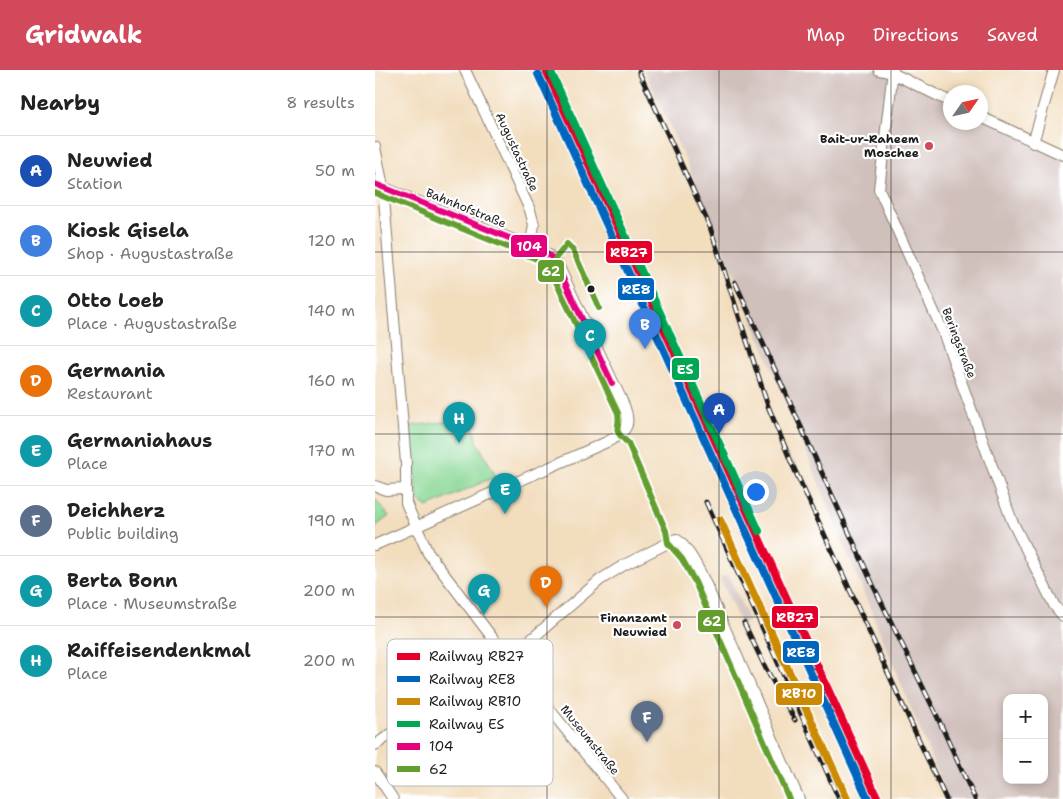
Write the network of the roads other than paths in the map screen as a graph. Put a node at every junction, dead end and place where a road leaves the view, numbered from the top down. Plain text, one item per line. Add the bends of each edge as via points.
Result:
1 (465, 70) edge
2 (879, 70) edge
3 (1054, 70) edge
4 (892, 72) edge
5 (943, 98) edge
6 (988, 120) edge
7 (1033, 142) junction
8 (375, 146) edge
9 (1063, 155) edge
10 (379, 186) edge
11 (529, 247) junction
12 (375, 486) edge
13 (405, 490) junction
14 (415, 528) junction
15 (375, 545) edge
16 (1063, 616) edge
17 (493, 639) edge
18 (532, 639) edge
19 (553, 714) edge
20 (387, 737) edge
21 (375, 745) edge
22 (375, 772) edge
23 (393, 799) edge
24 (622, 799) edge
25 (799, 799) edge

1 - 11 street, Augustastraße via 531,210 534,225
2 - 4 street
3 - 7 street
4 - 5 street
4 - 16 street, Beringstraße via 879,188 943,332 1012,522 1053,605
6 - 7 street
7 - 9 street
8 - 10 street, Museumstraße
10 - 11 street, Bahnhofstraße
10 - 13 street, Museumstraße via 406,462
11 - 14 street, Bahnhofstraße via 548,254 559,267 626,410 628,421 625,429 609,441
12 - 13 street via 386,490
13 - 14 street, Museumstraße via 406,504
14 - 15 street
14 - 17 street, Museumstraße via 428,552
18 - 25 street via 599,580 676,538 686,548 707,587
19 - 24 street, Museumstraße
20 - 21 street
22 - 23 street

